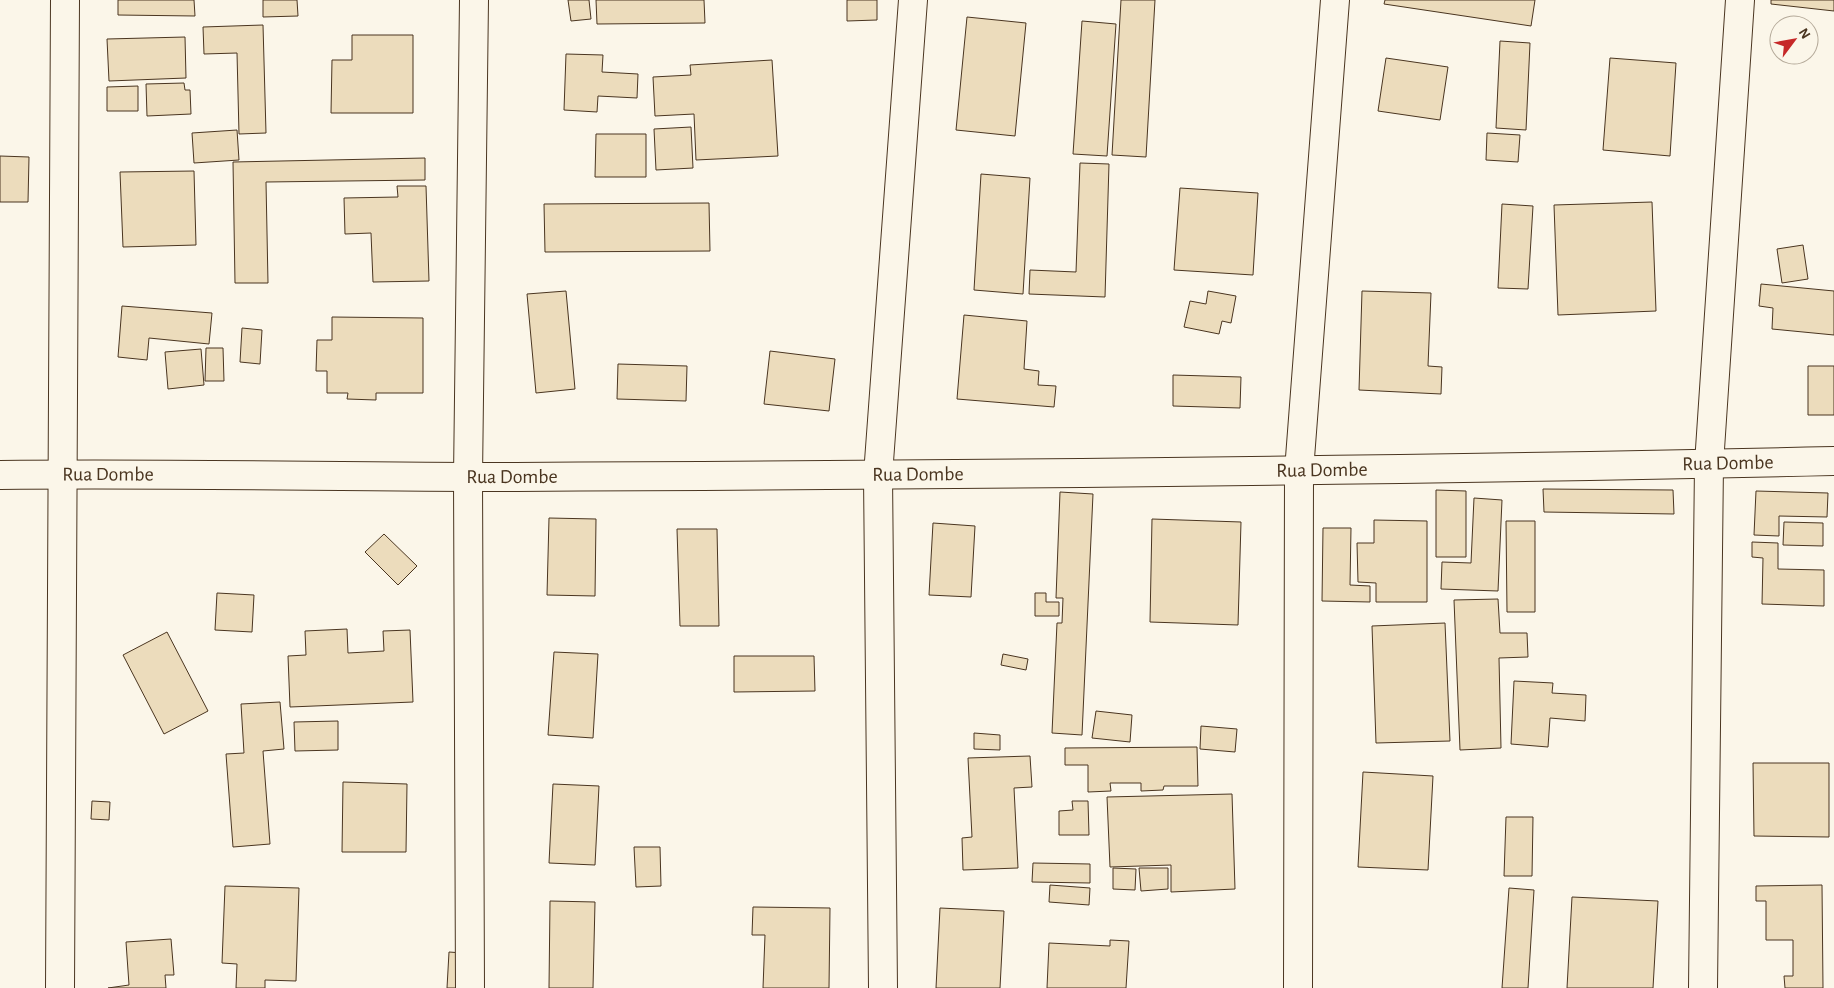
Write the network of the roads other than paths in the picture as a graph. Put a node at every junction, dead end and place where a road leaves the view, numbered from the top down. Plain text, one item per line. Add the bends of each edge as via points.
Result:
1 (66, 0) edge
2 (474, 0) edge
3 (913, 0) edge
4 (1335, 0) edge
5 (1740, 0) edge
6 (1834, 461) edge
7 (1709, 464) junction
8 (1299, 471) junction
9 (62, 474) junction
10 (0, 475) edge
11 (878, 475) junction
12 (468, 477) junction
13 (60, 988) edge
14 (470, 988) edge
15 (883, 988) edge
16 (1298, 988) edge
17 (1703, 988) edge

1 - 9 street
2 - 12 street
3 - 11 street
4 - 8 street
5 - 7 street
6 - 7 street, Rua Dombe
7 - 8 street, Rua Dombe
7 - 17 street
8 - 11 street, Rua Dombe
8 - 16 street
9 - 10 street, Rua Dombe
9 - 12 street, Rua Dombe
9 - 13 street
11 - 12 street, Rua Dombe
11 - 15 street
12 - 14 street

